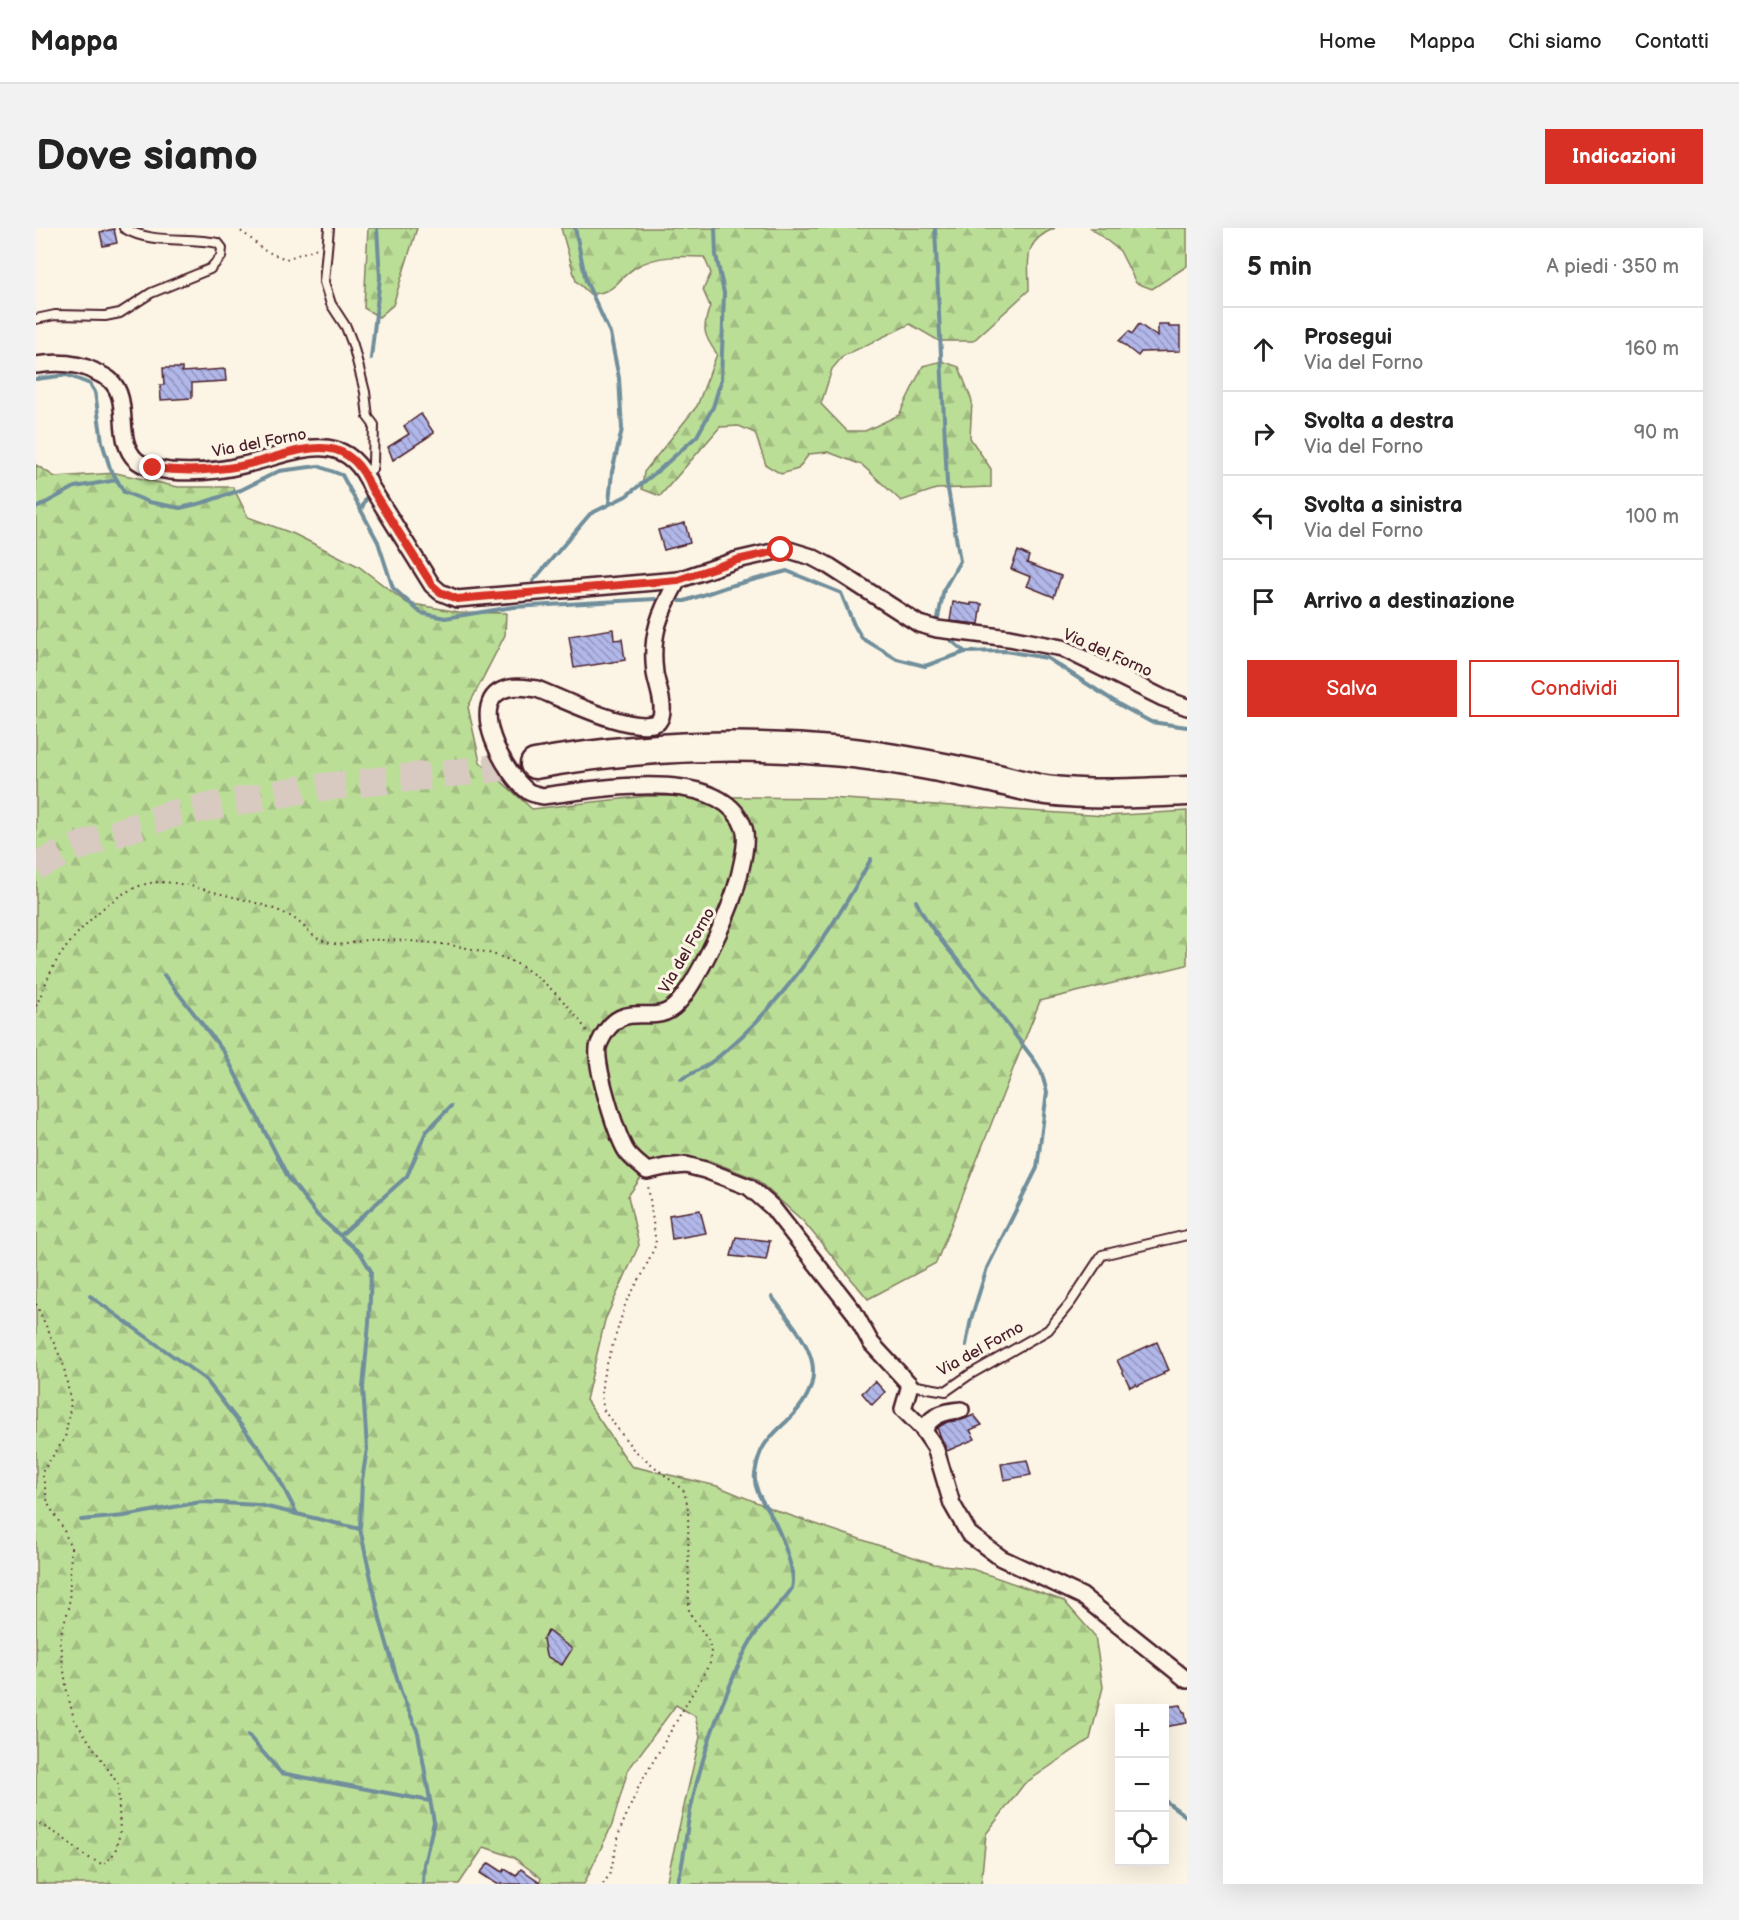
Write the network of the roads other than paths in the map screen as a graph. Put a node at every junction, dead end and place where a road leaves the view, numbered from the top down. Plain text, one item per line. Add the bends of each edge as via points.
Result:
1 (124, 228) edge
2 (329, 228) edge
3 (36, 319) edge
4 (36, 365) edge
5 (365, 472) junction
6 (678, 580) junction
7 (1187, 707) edge
8 (536, 764) tunnel mouth
9 (1187, 791) edge
10 (1187, 1235) edge
11 (910, 1385) junction
12 (961, 1410) dead end
13 (924, 1431) junction
14 (1187, 1680) edge

1 - 3 lane via 135,235 218,243 221,257 210,269 151,293 120,312
2 - 5 lane via 324,282 353,345 368,417 374,424 372,469
4 - 5 street, Via del Forno via 65,363 88,368 109,379 118,389 129,451 153,468 191,472 241,466 306,449 334,448 355,459
5 - 6 street, Via del Forno via 432,585 449,597
6 - 7 street, Via del Forno via 737,560 789,550 829,566 919,624 1062,648
6 - 11 street, Via del Forno via 659,617 654,643 662,714 658,722 627,723 537,689 509,687 492,698 488,723 498,752 531,793 543,796 635,785 677,788 718,797 739,817 746,830 741,873 730,908 679,1003 660,1014 613,1021 597,1047 606,1100 625,1150 647,1171 686,1165 749,1187 772,1207 854,1312 871,1343
8 - 9 highway via 628,751 748,746 857,754 937,766 1046,790 1129,794
10 - 11 lane, Via del Forno via 1102,1255 1048,1330 946,1391
11 - 13 street via 903,1409
12 - 13 street via 941,1413 927,1422
13 - 14 street via 935,1447 952,1504 969,1534 1001,1558 1082,1596

